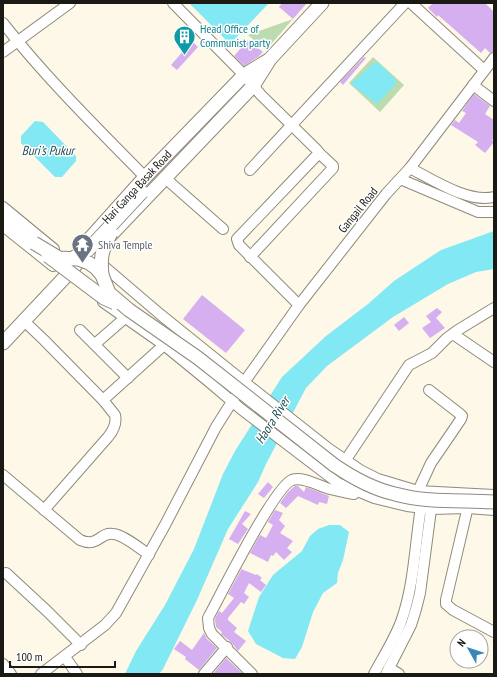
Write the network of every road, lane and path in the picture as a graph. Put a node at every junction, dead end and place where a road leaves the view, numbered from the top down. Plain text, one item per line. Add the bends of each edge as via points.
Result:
1 (70, 3) edge
2 (173, 3) edge
3 (405, 3) edge
4 (411, 3) edge
5 (316, 5) edge
6 (3, 22) edge
7 (18, 42) junction
8 (3, 52) edge
9 (494, 58) edge
10 (484, 70) junction
11 (248, 81) junction
12 (473, 85) junction
13 (494, 101) edge
14 (291, 125) junction
15 (319, 153) junction
16 (410, 168) junction
17 (250, 170) dead end
18 (145, 176) junction
19 (165, 178) junction
20 (400, 179) junction
21 (494, 191) edge
22 (142, 192) junction
23 (490, 198) edge
24 (3, 207) edge
25 (494, 212) edge
26 (3, 217) edge
27 (3, 226) edge
28 (223, 229) dead end
29 (34, 244) junction
30 (86, 253) junction
31 (250, 257) junction
32 (71, 259) junction
33 (102, 275) junction
34 (66, 276) junction
35 (299, 305) junction
36 (494, 308) edge
37 (127, 314) junction
38 (23, 320) junction
39 (80, 330) dead end
40 (453, 334) junction
41 (3, 343) edge
42 (94, 344) junction
43 (164, 345) junction
44 (494, 362) edge
45 (128, 378) junction
46 (245, 381) junction
47 (429, 390) dead end
48 (103, 400) junction
49 (232, 402) junction
50 (345, 461) junction
51 (3, 475) edge
52 (424, 492) junction
53 (470, 494) junction
54 (494, 495) edge
55 (374, 498) junction
56 (494, 502) edge
57 (420, 507) junction
58 (468, 508) junction
59 (432, 509) junction
60 (44, 510) junction
61 (494, 510) edge
62 (149, 555) junction
63 (6, 573) dead end
64 (494, 632) edge
65 (81, 645) junction
66 (227, 647) junction
67 (65, 657) junction
68 (3, 664) edge
69 (388, 671) edge
70 (11, 674) edge
71 (41, 674) edge
72 (77, 674) edge
73 (204, 674) edge
74 (252, 674) edge
75 (374, 674) edge
76 (399, 674) edge

1 - 7 street
2 - 11 street
3 - 14 street
4 - 10 street
5 - 11 main road via 270,60
6 - 7 street
7 - 8 street
7 - 18 street
9 - 10 street, Gangail Road
10 - 12 street, Gangail Road
11 - 14 street
11 - 18 main road, Hari Ganga Basak Road
11 - 19 main road, Hari Ganga Basak Road
11 - 22 main road
12 - 13 street
12 - 16 street, Gangail Road
14 - 15 street
14 - 17 street
15 - 31 street via 237,239
15 - 31 street via 332,164 332,168
16 - 20 street, Gangail Road
16 - 23 street via 456,191 480,199
18 - 30 main road, Hari Ganga Basak Road via 87,242
19 - 28 street
19 - 30 main road, Hari Ganga Basak Road via 97,250
20 - 25 street via 478,212
20 - 35 street, Gangail Road
21 - 23 street
22 - 32 main road, bridge via 88,250
22 - 33 main road, bridge via 103,247
24 - 30 street via 52,248 64,254
26 - 29 main road
27 - 34 street
29 - 32 main road, bridge via 59,258
29 - 37 main road, bridge
30 - 34 main road
30 - 46 street
31 - 35 street
32 - 33 main road, bridge via 89,263
33 - 37 main road, bridge via 109,292
34 - 37 street
34 - 38 main road
35 - 46 street, Gangail Road
36 - 40 street
37 - 42 street
37 - 43 street
37 - 56 main road, bridge via 198,358 328,461 357,480 383,491 408,497
38 - 41 main road
38 - 48 street
39 - 42 street
40 - 44 street
40 - 50 street via 432,353 409,365
42 - 45 street
43 - 45 street
43 - 49 street
45 - 48 street
46 - 49 street, Gangail Road
46 - 50 street
47 - 52 street via 462,416 431,463
48 - 60 street via 115,415 113,431
49 - 55 street via 328,477
49 - 62 street, Gangail Road via 216,427
50 - 52 street via 378,479
51 - 60 street
52 - 53 street
52 - 57 street
52 - 59 street
53 - 54 street
53 - 58 street
55 - 57 street
55 - 66 street via 331,490 298,479 286,484 248,543 208,618 212,634
57 - 59 street
57 - 75 street via 406,606
58 - 59 street
58 - 61 street
58 - 64 street via 446,604
59 - 69 street via 416,609 411,625
60 - 62 street via 80,540 89,543 108,534 115,534
62 - 65 street, Gangail Road via 116,613 105,626
63 - 65 street
65 - 67 street, Gangail Road
66 - 73 street
66 - 74 street
67 - 71 street, Gangail Road
67 - 72 street
68 - 70 street
69 - 76 street

